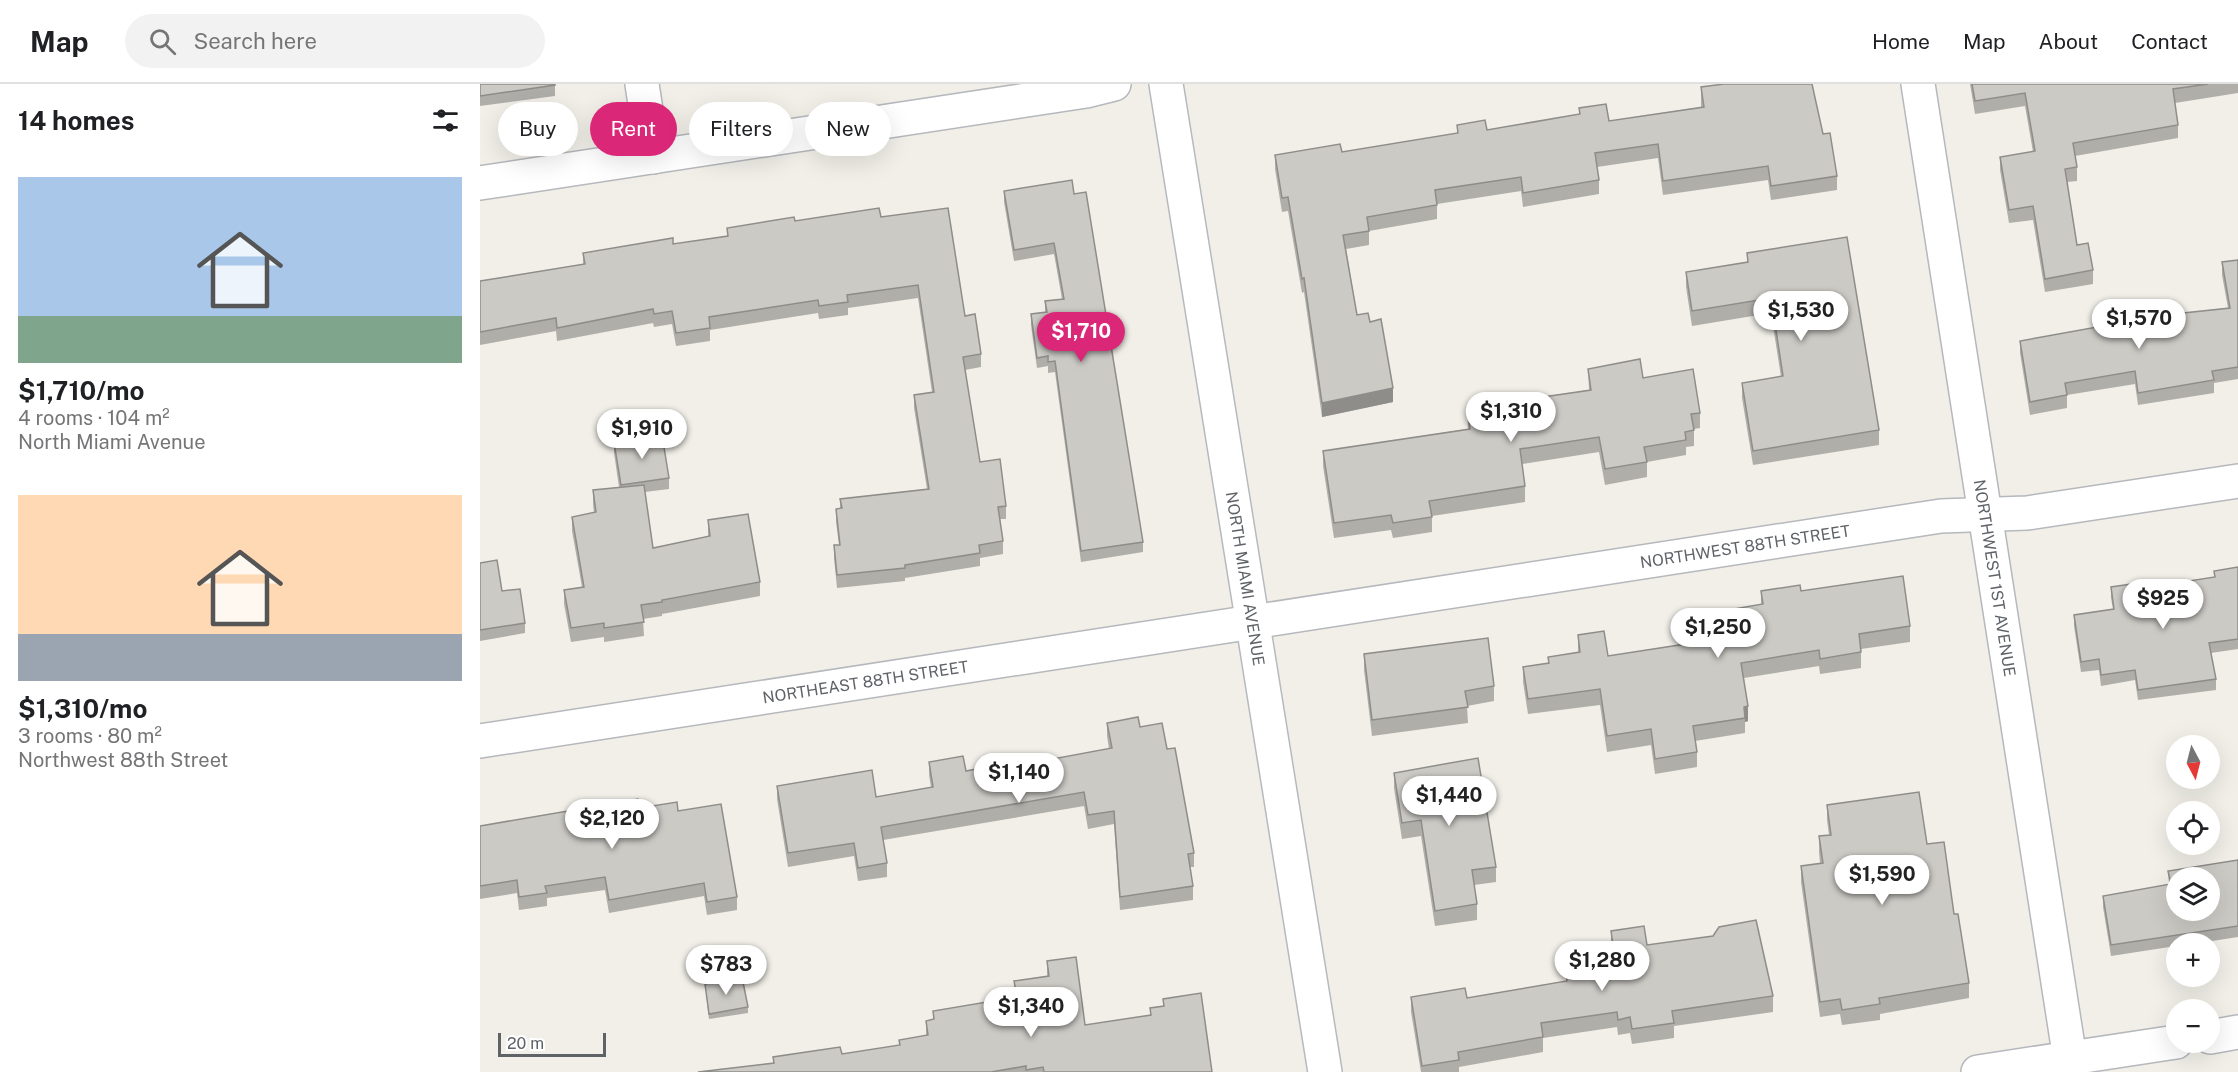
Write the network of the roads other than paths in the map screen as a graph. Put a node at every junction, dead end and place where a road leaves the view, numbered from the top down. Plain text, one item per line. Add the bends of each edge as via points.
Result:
1 (642, 84) edge
2 (1114, 84) edge
3 (1166, 84) edge
4 (1918, 84) edge
5 (653, 157) junction
6 (480, 183) edge
7 (2238, 481) edge
8 (1985, 514) junction
9 (1251, 623) junction
10 (480, 741) edge
11 (2238, 1032) edge
12 (2220, 1035) edge
13 (2166, 1044) edge
14 (2071, 1065) edge
15 (1325, 1072) edge
16 (1978, 1072) edge

1 - 5 street
2 - 5 street
3 - 9 street, NORTH MIAMI AVENUE
4 - 8 street, NORTHWEST 1ST AVENUE
5 - 6 street
7 - 8 street, NORTHWEST 88TH STREET via 2027,513
8 - 9 street, NORTHWEST 88TH STREET via 1941,516
8 - 14 street, NORTHWEST 1ST AVENUE
9 - 10 street, NORTHEAST 88TH STREET
9 - 15 street, NORTH MIAMI AVENUE
11 - 12 street
13 - 14 street
14 - 16 street

